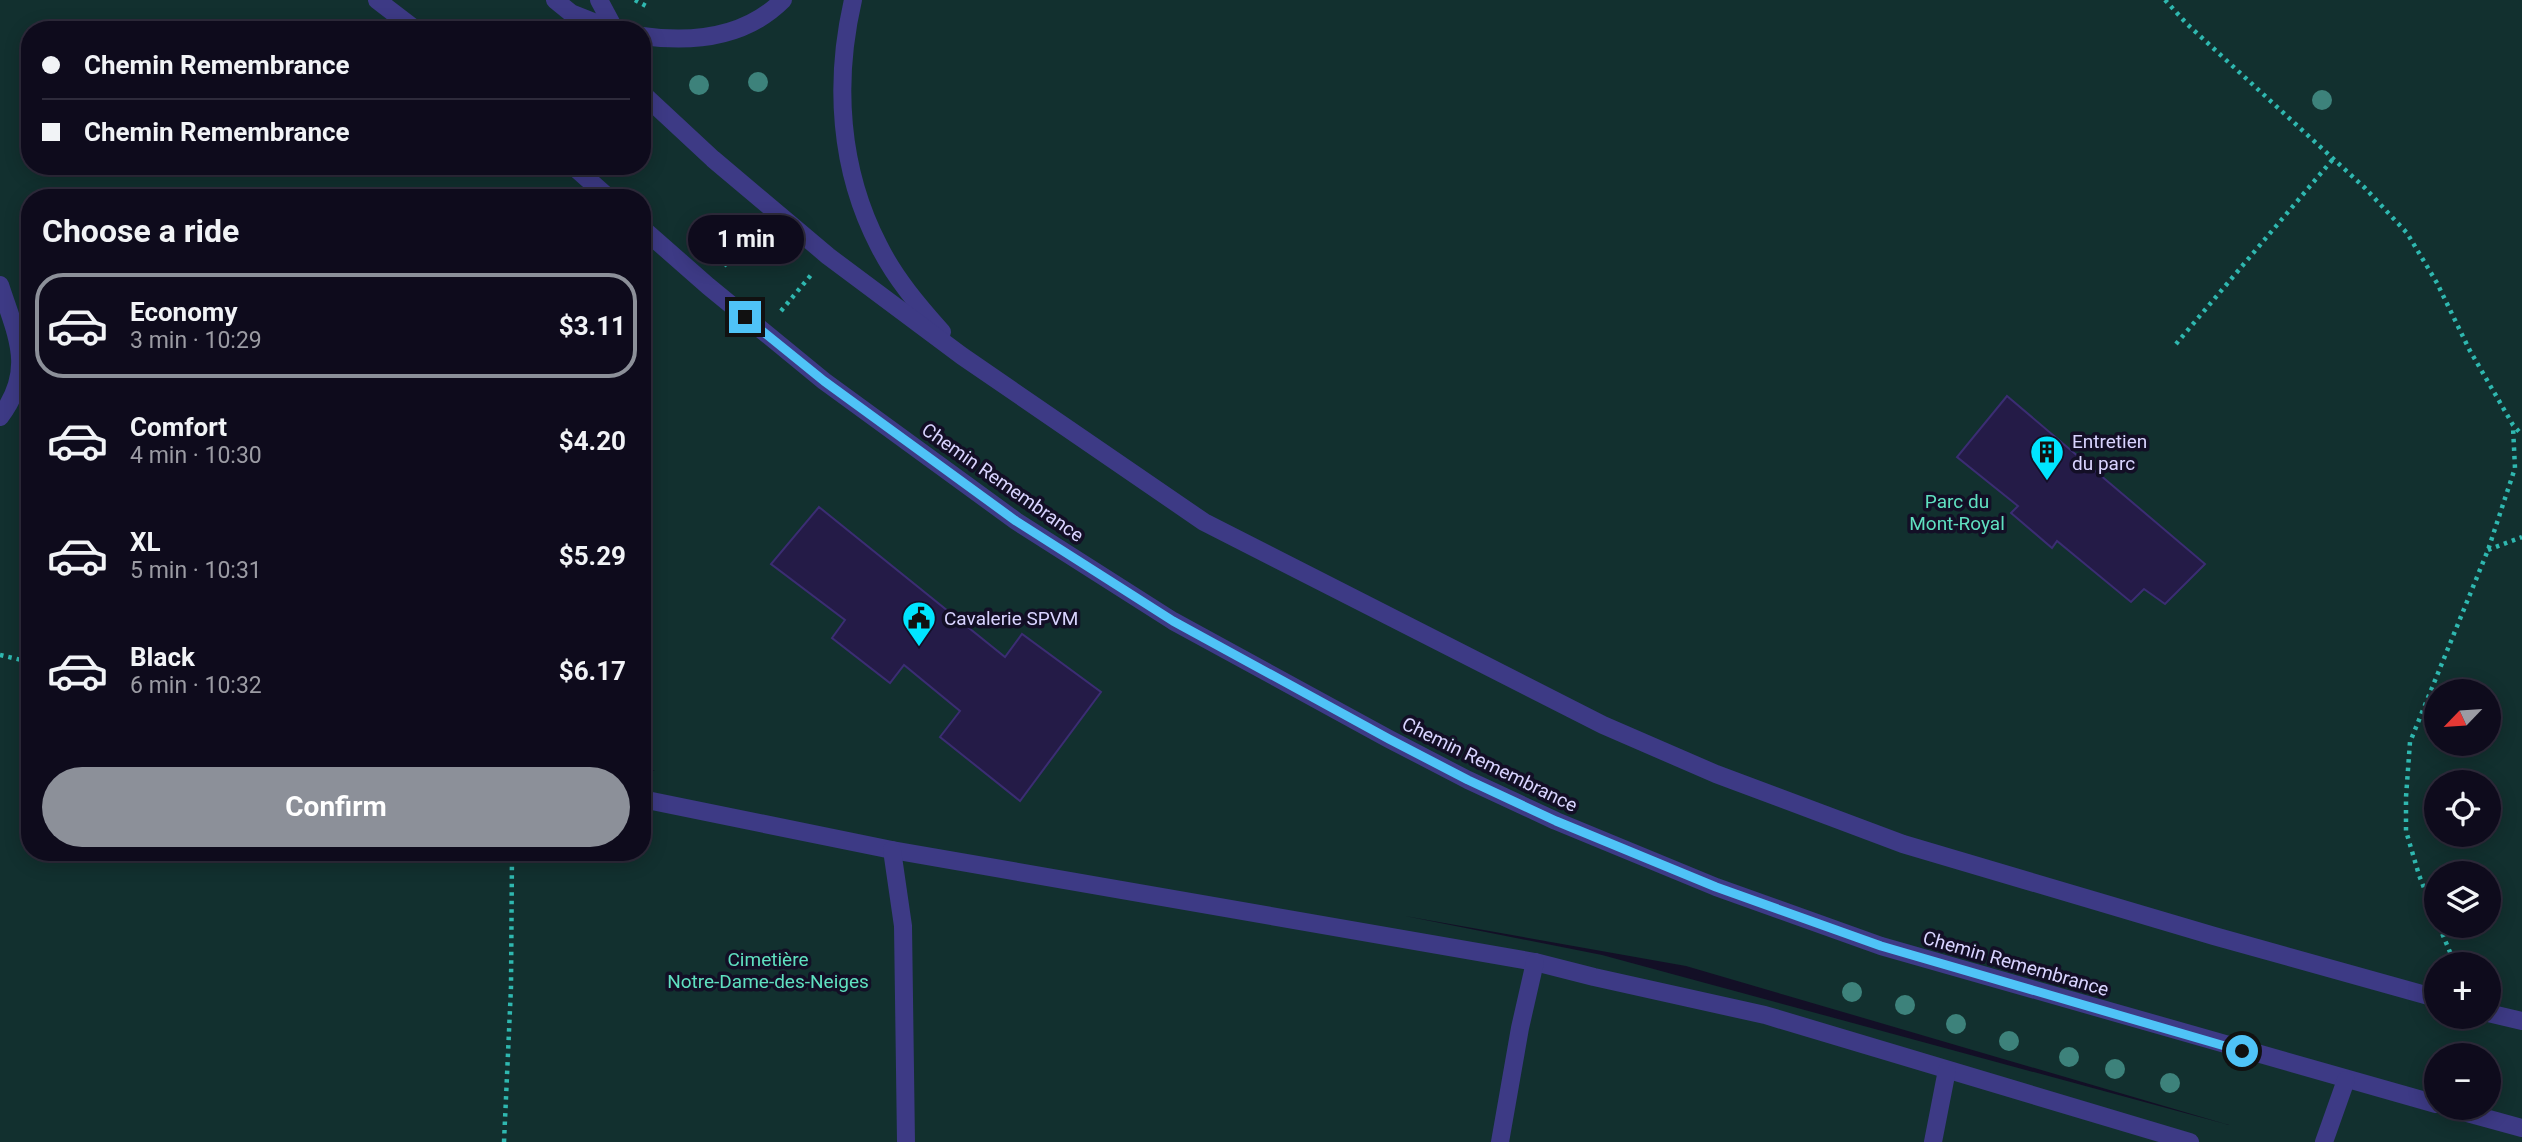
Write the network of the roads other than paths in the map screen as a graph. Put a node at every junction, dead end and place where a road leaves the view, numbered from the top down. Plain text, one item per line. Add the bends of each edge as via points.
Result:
1 (377, 0) edge
2 (555, 0) edge
3 (598, 0) edge
4 (783, 0) edge
5 (853, 0) edge
6 (404, 21) edge
7 (592, 21) edge
8 (610, 21) edge
9 (651, 37) edge
10 (651, 101) edge
11 (583, 175) edge
12 (598, 189) edge
13 (651, 236) edge
14 (0, 285) edge
15 (962, 356) junction
16 (0, 417) edge
17 (651, 801) edge
18 (892, 850) junction
19 (1535, 962) junction
20 (2424, 995) edge
21 (2501, 1016) edge
22 (2522, 1021) edge
23 (1947, 1070) junction
24 (2346, 1080) junction
25 (2424, 1101) edge
26 (2493, 1120) edge
27 (2522, 1128) edge
28 (906, 1142) edge
29 (1500, 1142) edge
30 (1933, 1142) edge
31 (2190, 1142) edge
32 (2323, 1142) edge

1 - 6 street
2 - 7 street
3 - 8 street
4 - 9 street via 755,22 718,36 684,40
5 - 15 street via 842,72 842,110 846,150 858,193 878,245 906,291
10 - 15 street via 828,256
11 - 12 street
13 - 24 street, Chemin Remembrance via 824,381 1016,521 1173,621 1468,780 1716,887 1881,946
14 - 16 street via 21,367
15 - 20 street via 1204,522 1616,731 1903,844
17 - 18 street
18 - 19 street
18 - 28 street via 903,926
19 - 23 street via 1765,1014
19 - 29 street
21 - 22 street
23 - 30 street
23 - 31 street
24 - 25 street, Chemin Remembrance
24 - 32 street
26 - 27 street

